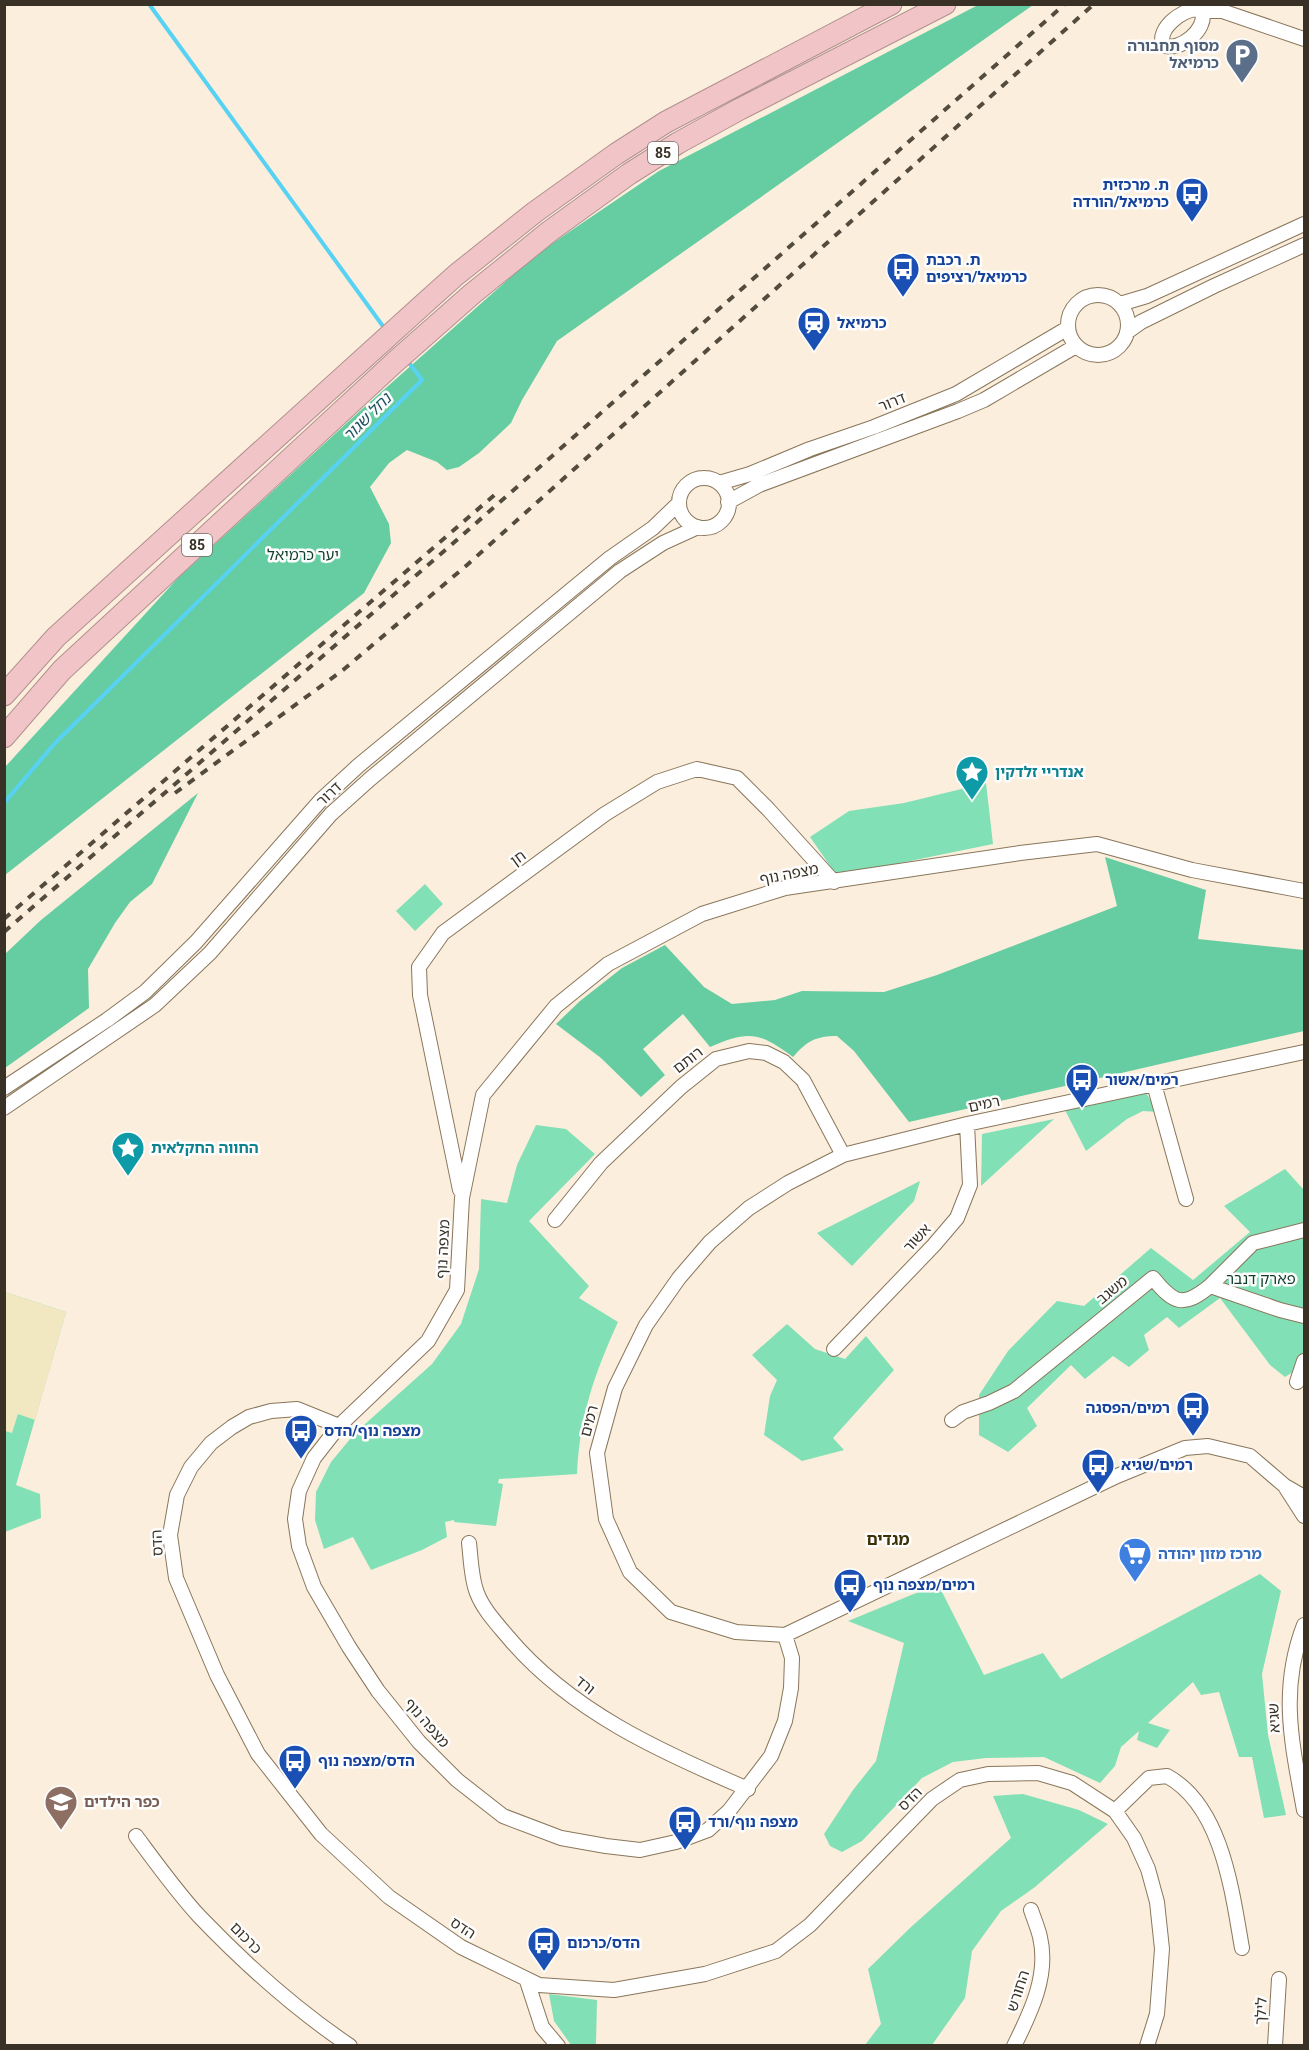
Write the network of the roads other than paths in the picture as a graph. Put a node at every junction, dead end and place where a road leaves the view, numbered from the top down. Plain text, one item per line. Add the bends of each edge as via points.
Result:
1 (873, 4) edge
2 (891, 4) edge
3 (945, 4) edge
4 (1203, 14) dead end
5 (854, 23) junction
6 (1305, 39) edge
7 (1305, 224) edge
8 (1305, 244) edge
9 (1209, 269) junction
10 (1214, 286) junction
11 (1120, 304) junction
12 (1068, 328) junction
13 (1127, 332) junction
14 (1076, 346) junction
15 (718, 483) junction
16 (728, 502) junction
17 (679, 503) junction
18 (698, 527) junction
19 (4, 695) edge
20 (4, 736) edge
21 (834, 882) junction
22 (1305, 891) edge
23 (1305, 1052) edge
24 (1154, 1084) junction
25 (4, 1088) edge
26 (4, 1108) edge
27 (967, 1124) junction
28 (843, 1155) junction
29 (462, 1198) junction
30 (1186, 1199) dead end
31 (555, 1220) dead end
32 (1305, 1230) edge
33 (1210, 1286) junction
34 (1305, 1316) edge
35 (834, 1350) dead end
36 (1305, 1361) edge
37 (1297, 1382) dead end
38 (952, 1420) dead end
39 (339, 1426) junction
40 (1285, 1486) junction
41 (1305, 1497) edge
42 (1305, 1516) edge
43 (469, 1543) dead end
44 (1305, 1625) edge
45 (785, 1635) junction
46 (748, 1789) junction
47 (1305, 1810) edge
48 (1115, 1811) junction
49 (136, 1836) dead end
50 (1031, 1910) dead end
51 (1242, 1948) dead end
52 (1279, 1979) dead end
53 (527, 1981) junction
54 (350, 2046) edge
55 (558, 2046) edge
56 (1014, 2046) edge
57 (1147, 2046) edge
58 (1275, 2046) edge

1 - 5 highway
2 - 5 highway, 85
3 - 20 highway, 85 via 678,142 550,231 403,354 62,669
4 - 6 street via 1222,11
5 - 19 highway, 85 via 666,122 500,239 56,637
7 - 9 street
8 - 10 street
9 - 10 street
9 - 11 street
10 - 13 street
11 - 12 street via 1110,297 1087,297 1070,313
11 - 13 street via 1126,314
12 - 14 street
12 - 15 street, דרור via 956,394
13 - 14 street via 1119,347 1109,354 1097,356
14 - 16 street via 984,400 759,485
15 - 16 street via 726,490
15 - 17 street via 706,478 690,482
16 - 18 street via 721,521
17 - 18 street via 684,518
17 - 25 street, דרור via 327,794 196,942 145,992
18 - 26 street, דרור via 663,543 620,571 370,779 332,813 210,953 155,1005
21 - 22 street, מצפה נוף via 1020,852 1097,844 1192,870
21 - 29 street, מצפה נוף via 785,888 702,914 608,964 555,1006 483,1095
21 - 29 street, חן via 737,778 697,769 657,782 605,814 443,933 419,967 420,995
23 - 24 street, רמים
24 - 27 street, רמים
24 - 30 street
27 - 28 street, רמים
27 - 35 street, אשור via 970,1185 957,1218
28 - 31 street, רותם via 803,1080 784,1062 749,1050 716,1059 681,1087 601,1163
28 - 45 street, רמים via 749,1208 710,1242 679,1278 646,1325 615,1388 597,1453 606,1519 630,1572 671,1612 736,1632
29 - 39 street, מצפה נוף via 457,1290 428,1341
32 - 33 street via 1253,1243
33 - 34 street
33 - 38 street, משגב via 1197,1297 1175,1300 1153,1278 1014,1391
36 - 37 street
39 - 46 street, מצפה נוף via 314,1458 299,1491 295,1519 299,1546 314,1587 372,1683 419,1742 457,1780 503,1816 561,1838 640,1850 708,1830
39 - 53 street, הדס via 297,1409 271,1411 249,1417 211,1443 191,1467 177,1496 170,1535 176,1578 217,1675 258,1754 321,1834 389,1897 461,1947
40 - 41 street, רמים
40 - 42 street, רמים
40 - 45 street, רמים via 1250,1456 1208,1446 1185,1448 1117,1476
43 - 46 street, ורד via 477,1592 495,1623 524,1656 585,1707 680,1760
44 - 47 street, שגיא via 1290,1679 1289,1723
45 - 46 street, מצפה נוף via 792,1658 785,1721 771,1756
48 - 51 street via 1149,1778 1167,1776 1185,1788 1205,1813 1225,1863
48 - 53 street, הדס via 1072,1783 1038,1773 988,1774 960,1780 932,1799 810,1925 776,1951 705,1974 614,1990
48 - 57 street, הדס via 1134,1838 1157,1902 1162,1949 1157,2014
49 - 54 street, כרכום via 198,1914 255,1971
50 - 56 street, החורש via 1043,1966 1038,1992
52 - 58 street, לילך
53 - 55 street via 542,2027

